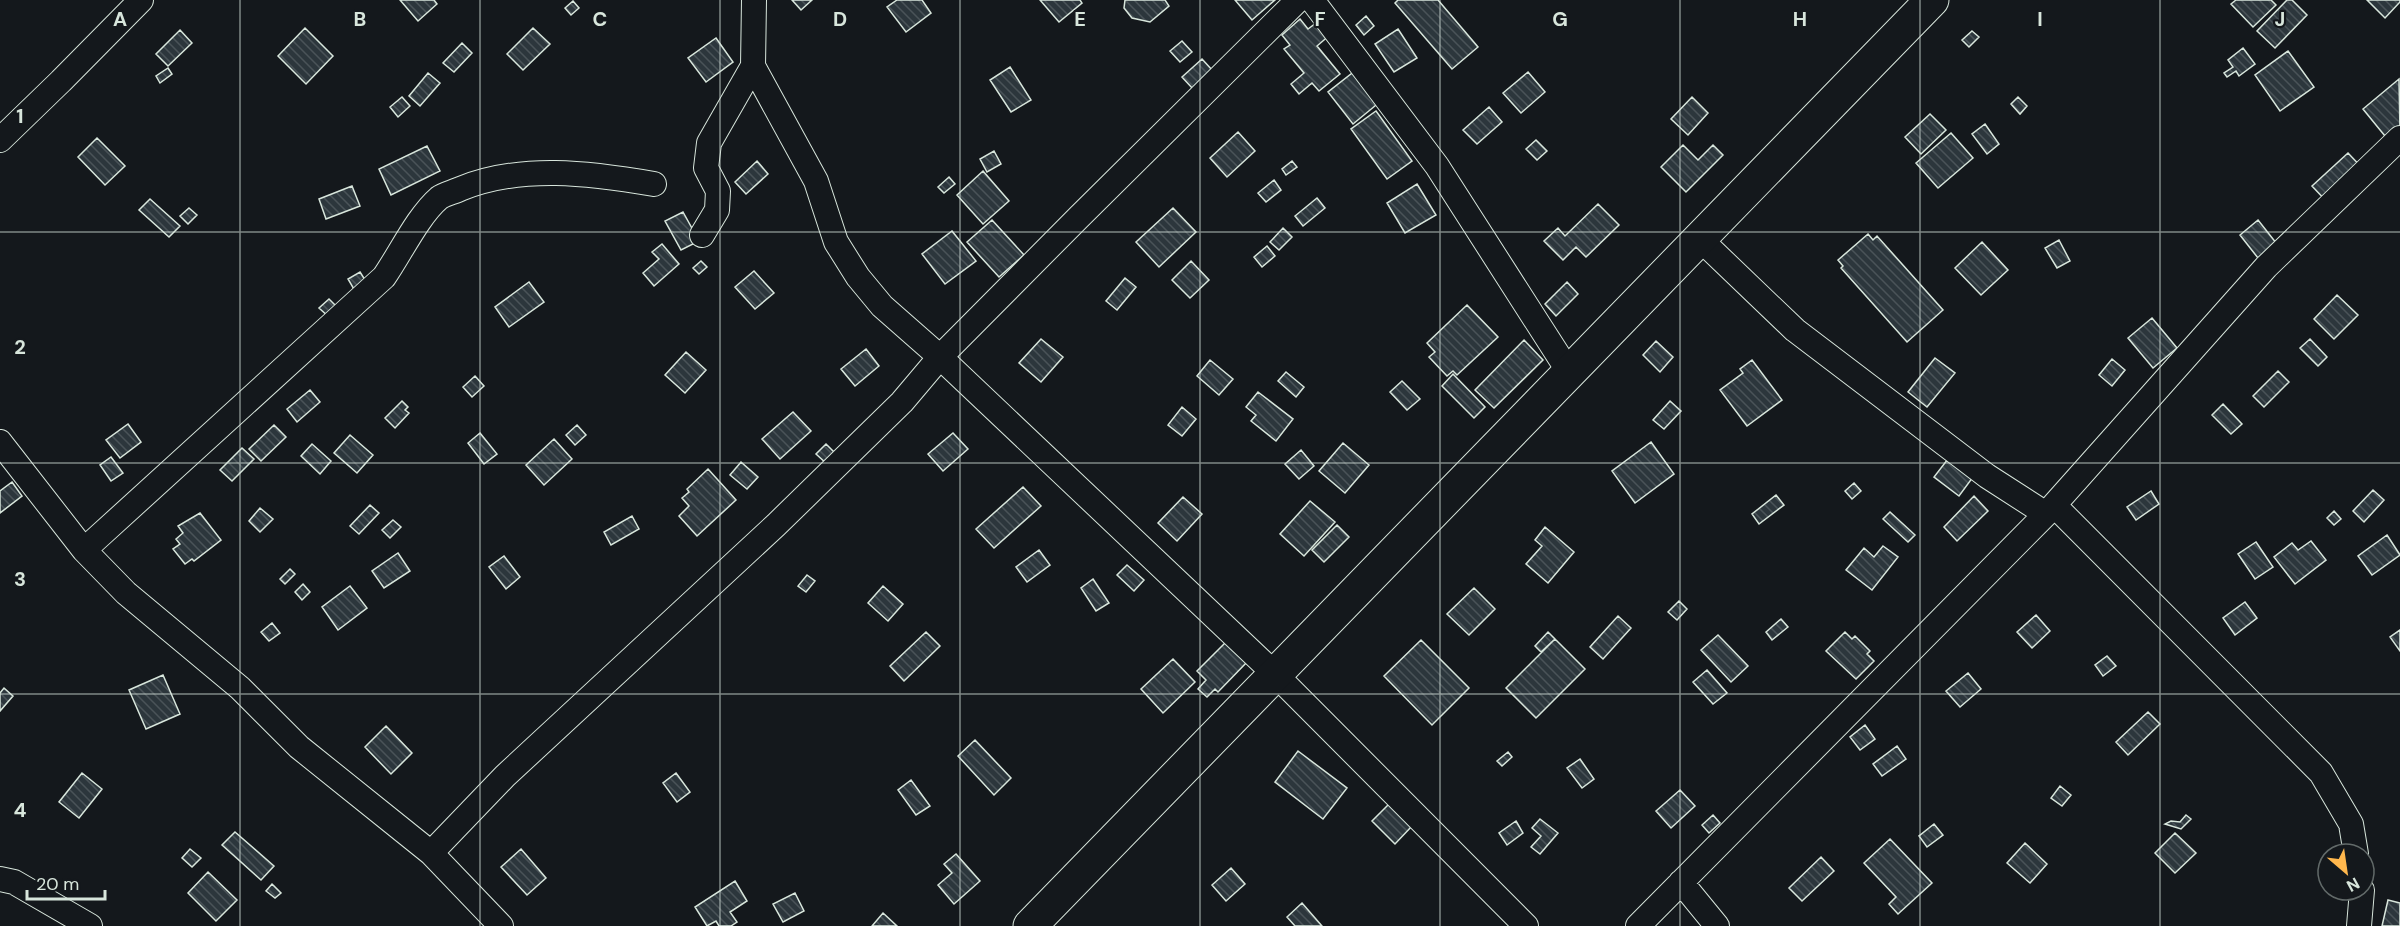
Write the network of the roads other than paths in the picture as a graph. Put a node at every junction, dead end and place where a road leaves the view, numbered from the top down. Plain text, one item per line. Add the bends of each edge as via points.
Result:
1 (141, 0) edge
2 (754, 0) edge
3 (1298, 0) edge
4 (1312, 0) edge
5 (1932, 0) edge
6 (753, 66) junction
7 (2400, 138) edge
8 (0, 140) edge
9 (654, 184) dead end
10 (702, 235) dead end
11 (1700, 239) junction
12 (940, 357) junction
13 (1569, 372) junction
14 (0, 442) edge
15 (2050, 509) junction
16 (84, 550) junction
17 (1276, 675) junction
18 (2354, 842) edge
19 (432, 853) junction
20 (0, 879) edge
21 (1681, 882) junction
22 (2361, 902) edge
23 (90, 926) edge
24 (501, 926) edge
25 (1030, 926) edge
26 (1526, 926) edge
27 (1638, 926) edge
28 (1717, 926) edge
29 (2359, 926) edge

1 - 8 street
2 - 6 street
3 - 12 street
4 - 13 street via 1437,166
5 - 11 main road
6 - 10 street via 709,143 706,168 718,191 717,210
6 - 12 street via 816,181 836,242 858,277 882,306
7 - 15 street via 2266,267
9 - 16 street via 597,174 528,173 472,184 440,198 384,277
11 - 13 main road
11 - 15 street via 1795,330 1987,476
12 - 17 street
12 - 19 street via 902,402 793,509 505,776
13 - 17 main road
14 - 16 street
15 - 18 street via 2321,773 2350,824
15 - 21 street
16 - 19 street via 126,593 240,688 299,747
17 - 25 main road
17 - 26 street
19 - 24 street
20 - 23 street via 14,882
21 - 27 street
21 - 28 street
22 - 29 street

